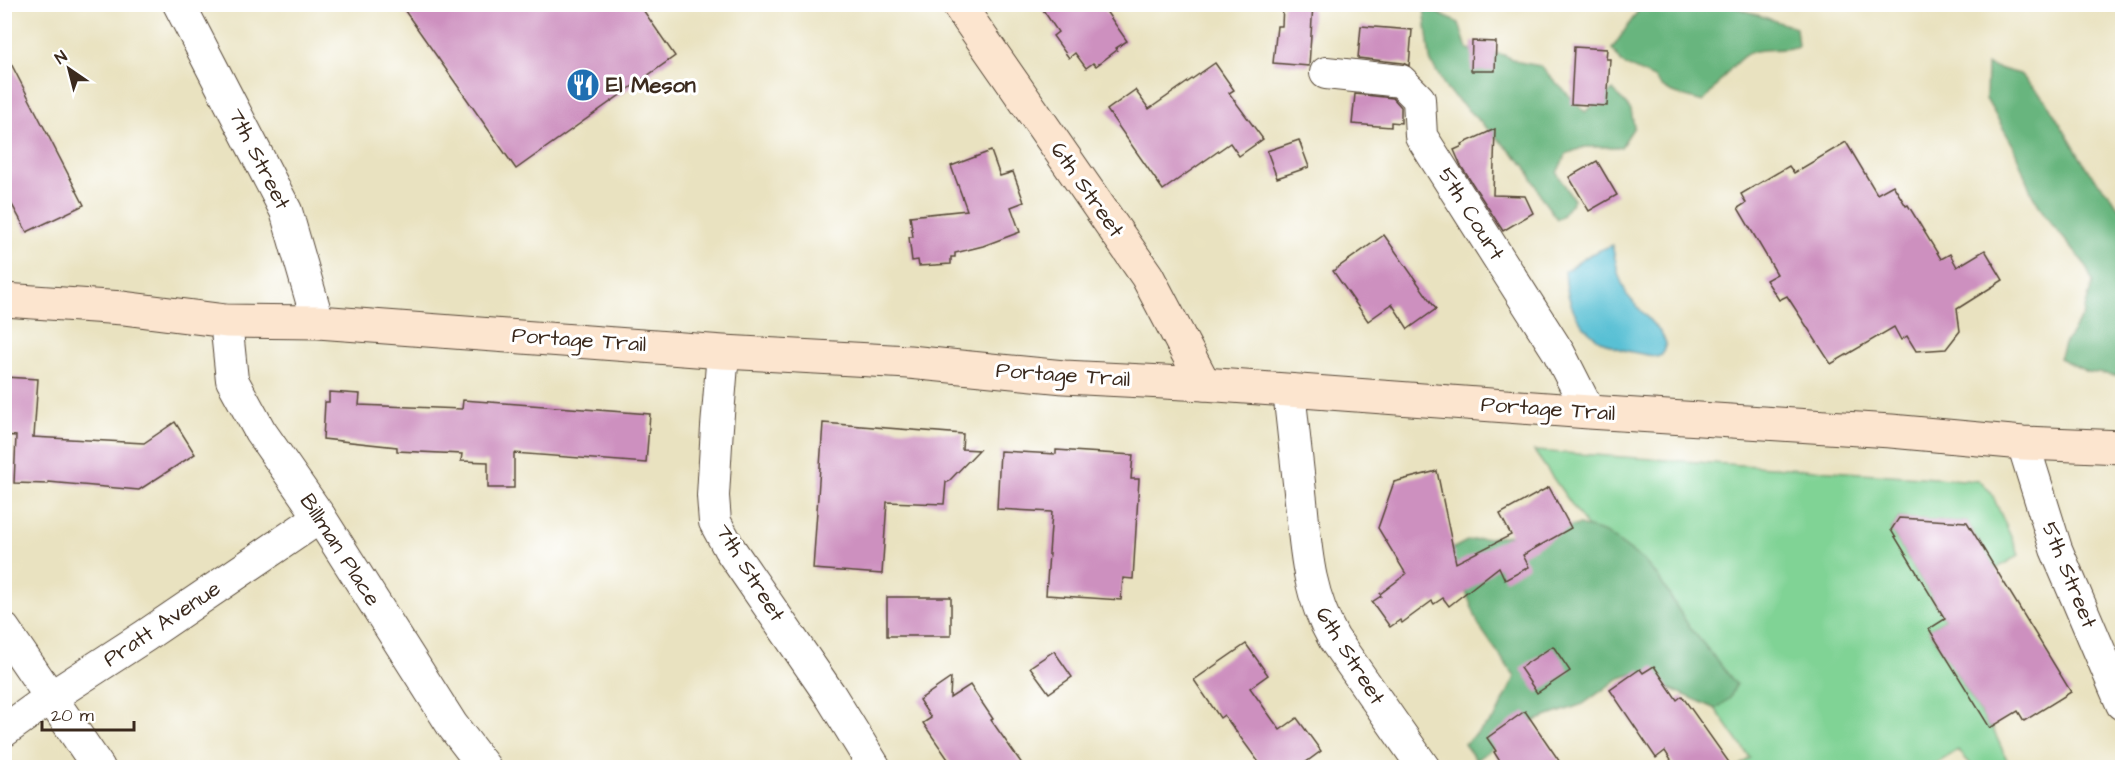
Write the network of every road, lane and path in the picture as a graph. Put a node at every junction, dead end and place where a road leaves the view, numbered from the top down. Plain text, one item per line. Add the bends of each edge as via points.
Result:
1 (179, 4) edge
2 (958, 4) edge
3 (1326, 73) dead end
4 (4, 300) edge
5 (226, 321) junction
6 (318, 322) junction
7 (723, 352) junction
8 (1204, 384) junction
9 (1289, 391) junction
10 (1589, 412) junction
11 (2023, 443) junction
12 (2122, 447) edge
13 (320, 517) junction
14 (4, 629) edge
15 (51, 697) junction
16 (2122, 704) edge
17 (4, 731) edge
18 (99, 768) edge
19 (485, 768) edge
20 (875, 768) edge
21 (1424, 768) edge

1 - 6 street, 7th Street via 286,211
2 - 8 main road, 6th Street via 1147,276
3 - 10 street, 5th Court via 1401,81 1419,99 1421,136 1559,353
4 - 5 main road, Portage Trail via 123,308
5 - 6 main road, Portage Trail
5 - 13 street, Billman Place via 232,380 260,431
6 - 7 main road, Portage Trail
7 - 8 main road, Portage Trail
7 - 20 street, 7th Street via 715,522
8 - 9 main road, Portage Trail
9 - 10 main road, Portage Trail
9 - 21 street, 6th Street via 1313,595 1334,639
10 - 11 main road, Portage Trail
11 - 12 main road, Portage Trail
11 - 16 street, 5th Street via 2056,549
13 - 15 street, Pratt Avenue
13 - 19 street, Billman Place via 452,725
14 - 15 street
15 - 17 street, Pratt Avenue
15 - 18 street

